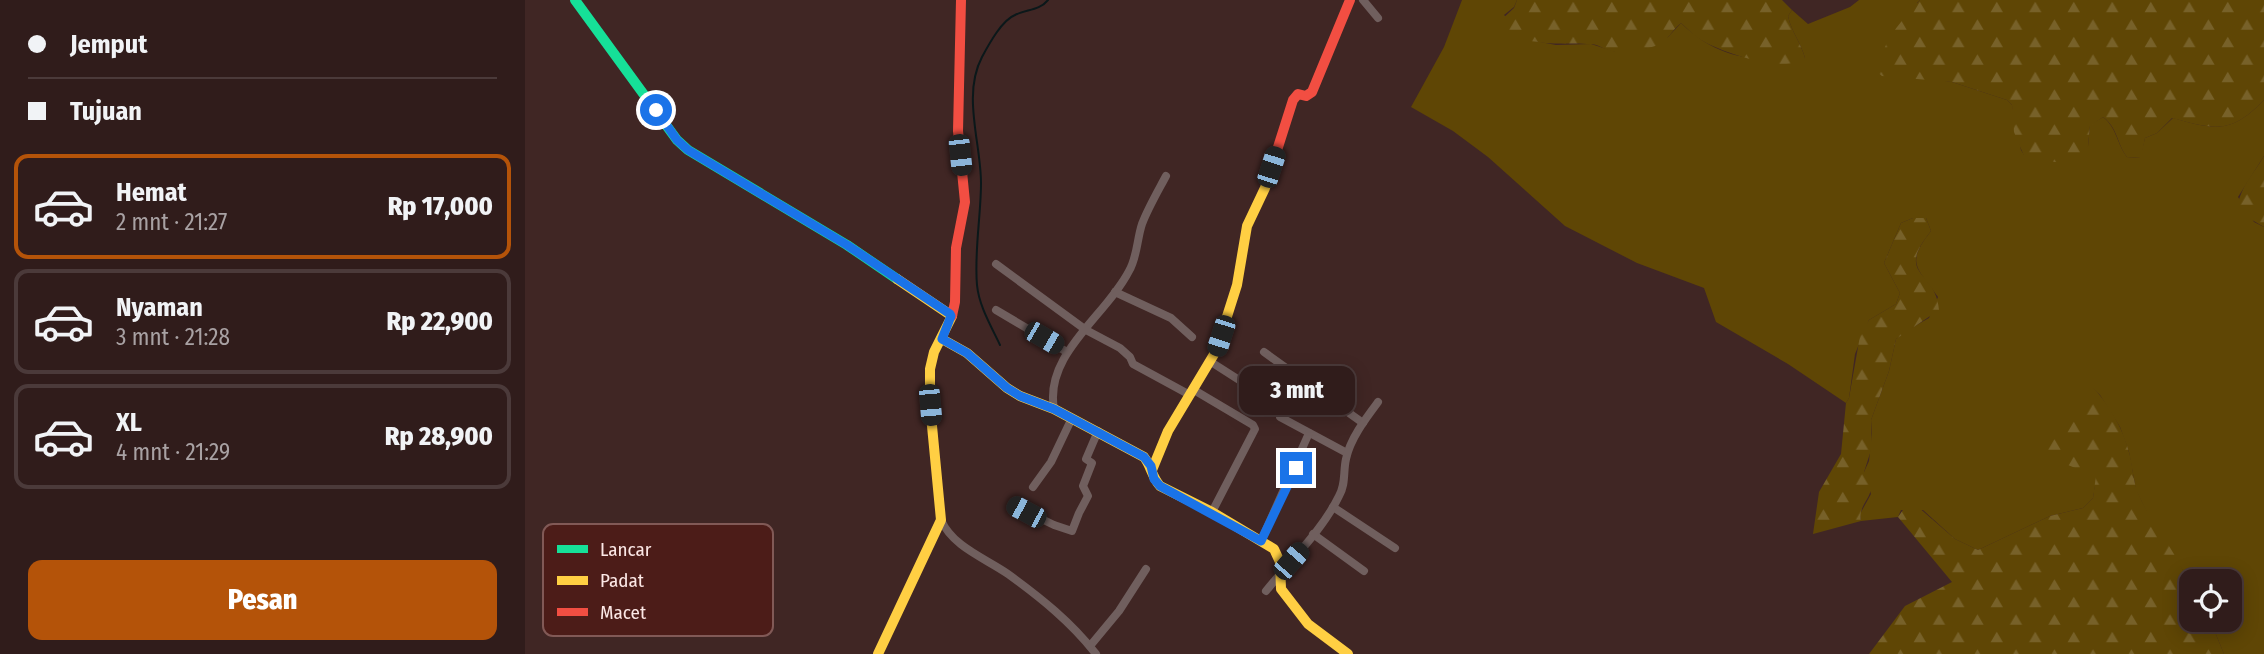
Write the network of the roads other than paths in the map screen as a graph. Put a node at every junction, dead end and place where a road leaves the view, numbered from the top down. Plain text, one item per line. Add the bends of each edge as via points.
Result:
1 (575, 0) edge
2 (961, 0) edge
3 (1350, 0) edge
4 (1363, 0) edge
5 (1378, 18) dead end
6 (1165, 176) dead end
7 (996, 264) dead end
8 (1115, 292) junction
9 (996, 310) dead end
10 (951, 316) junction
11 (1086, 330) junction
12 (1192, 337) dead end
13 (942, 339) junction
14 (1067, 352) junction
15 (1264, 352) dead end
16 (1211, 362) junction
17 (1192, 392) junction
18 (1378, 402) dead end
19 (1054, 409) junction
20 (1072, 418) junction
21 (1363, 423) junction
22 (1098, 431) junction
23 (1309, 433) junction
24 (1347, 453) junction
25 (1152, 470) junction
26 (1033, 486) dead end
27 (1013, 505) dead end
28 (1333, 507) junction
29 (1212, 512) junction
30 (941, 520) junction
31 (1313, 534) junction
32 (1261, 541) junction
33 (1395, 548) dead end
34 (1146, 569) dead end
35 (1364, 571) dead end
36 (1279, 574) junction
37 (1266, 591) dead end
38 (1090, 646) junction
39 (878, 654) edge
40 (1096, 654) edge
41 (1348, 654) edge

1 - 10 street via 688,150 847,245
2 - 10 street via 958,131 965,202 955,248
3 - 16 street via 1312,92 1298,94 1293,100 1265,188 1247,226 1237,285
4 - 5 street
6 - 8 street via 1142,223 1131,270
7 - 11 street
8 - 11 street
8 - 12 street via 1171,318
9 - 14 street
10 - 13 street
11 - 14 street
11 - 17 street via 1120,348 1133,364
13 - 19 street via 967,353 1013,392
13 - 30 street via 930,369
14 - 19 street via 1053,380
15 - 21 street
16 - 17 street
16 - 23 street via 1283,408 1280,417
17 - 25 street via 1168,431
17 - 29 street via 1253,425 1256,434
18 - 21 street
19 - 20 street
20 - 22 street
20 - 26 street via 1051,462
21 - 24 street
22 - 25 street via 1144,457
22 - 27 street via 1086,459 1092,463 1083,486 1088,496 1072,531
23 - 24 street
23 - 32 street
24 - 28 street via 1343,488
25 - 29 street via 1160,486
28 - 31 street
28 - 33 street
29 - 32 street
30 - 38 street via 962,545 1057,611
30 - 39 street
31 - 35 street
31 - 36 street
32 - 36 street via 1278,554
34 - 38 street
36 - 37 street
36 - 41 street via 1281,589 1308,624
38 - 40 street

